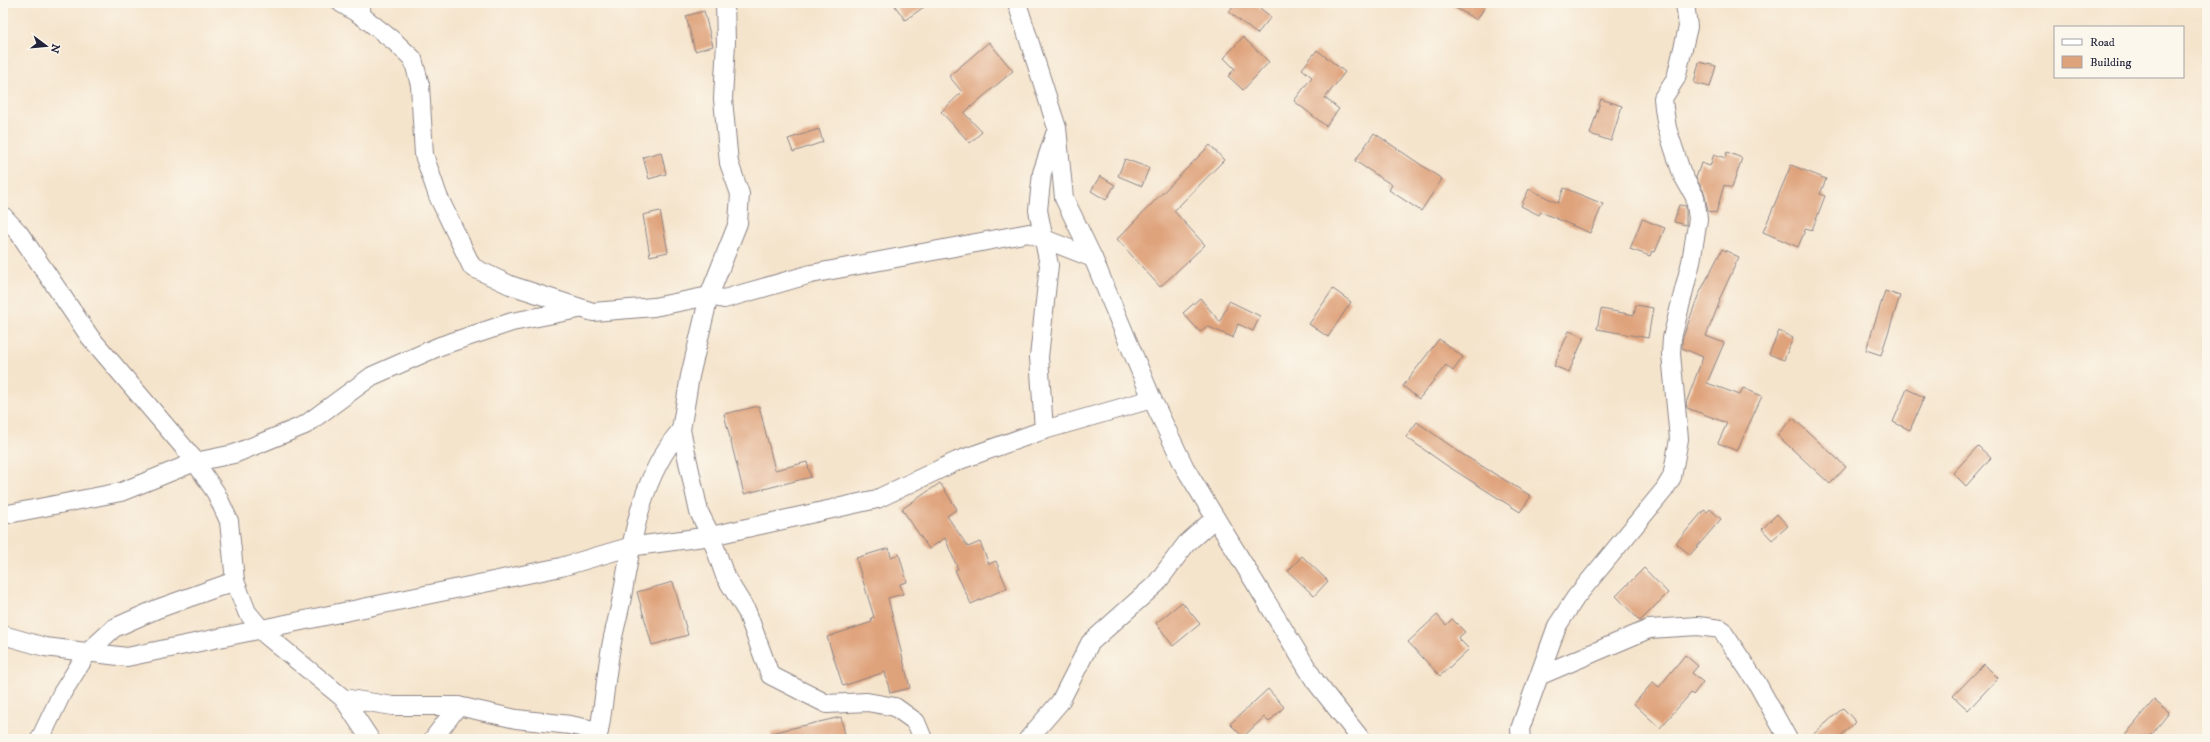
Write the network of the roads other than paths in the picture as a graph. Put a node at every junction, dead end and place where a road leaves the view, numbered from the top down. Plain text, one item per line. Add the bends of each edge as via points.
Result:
1 (341, 3) edge
2 (725, 3) edge
3 (1017, 3) edge
4 (1688, 6) edge
5 (361, 10) edge
6 (1057, 128) junction
7 (3, 216) edge
8 (11, 234) edge
9 (1044, 238) junction
10 (1093, 258) junction
11 (709, 296) junction
12 (582, 308) junction
13 (1152, 399) junction
14 (681, 430) junction
15 (1044, 430) junction
16 (195, 462) junction
17 (3, 515) edge
18 (1215, 518) junction
19 (711, 536) junction
20 (630, 547) junction
21 (235, 581) junction
22 (262, 629) junction
23 (3, 635) edge
24 (88, 652) junction
25 (1542, 675) junction
26 (343, 698) junction
27 (458, 706) junction
28 (597, 735) edge
29 (40, 739) edge
30 (370, 739) edge
31 (433, 739) edge
32 (923, 739) edge
33 (1028, 739) edge
34 (1361, 739) edge
35 (1521, 739) edge
36 (1788, 739) edge

1 - 5 street
2 - 11 street via 724,99 729,163 740,194 738,223
3 - 6 street
4 - 25 street via 1688,27 1676,78 1663,98 1667,128 1682,174 1695,197 1698,219 1691,262 1672,338 1671,354 1679,438 1672,477 1576,597 1557,626
5 - 12 street via 413,59 420,85 424,155 438,196 472,267 510,286
6 - 9 street via 1042,173 1038,210
6 - 10 street via 1064,198
7 - 8 street
8 - 16 street via 90,336
9 - 10 street
9 - 11 street via 1029,234 984,241 811,274 724,299
9 - 15 street via 1049,265 1039,357
10 - 13 street
11 - 12 street via 654,307 593,312
11 - 14 street via 690,376
12 - 16 street via 512,322 440,346 372,376 305,425 234,454
13 - 15 street
13 - 18 street via 1185,468
14 - 19 street via 699,512
14 - 20 street via 667,446 647,490
15 - 19 street via 957,461 877,499
16 - 17 street via 121,492
16 - 21 street via 216,493 229,521
18 - 33 street via 1186,544 1156,584 1090,643 1060,702
18 - 34 street via 1315,681
19 - 20 street
19 - 32 street via 725,576 747,612 770,675 827,704 867,702 895,707 916,722
20 - 22 street via 561,567
20 - 28 street
21 - 22 street via 247,612
21 - 24 street via 157,609 114,628
22 - 24 street via 127,657
22 - 26 street
23 - 24 street via 45,647
24 - 29 street via 62,693
25 - 35 street via 1520,729
25 - 36 street via 1649,629 1698,626 1721,629 1758,683
26 - 27 street via 393,706
26 - 30 street
27 - 28 street via 516,719 570,725
27 - 31 street

